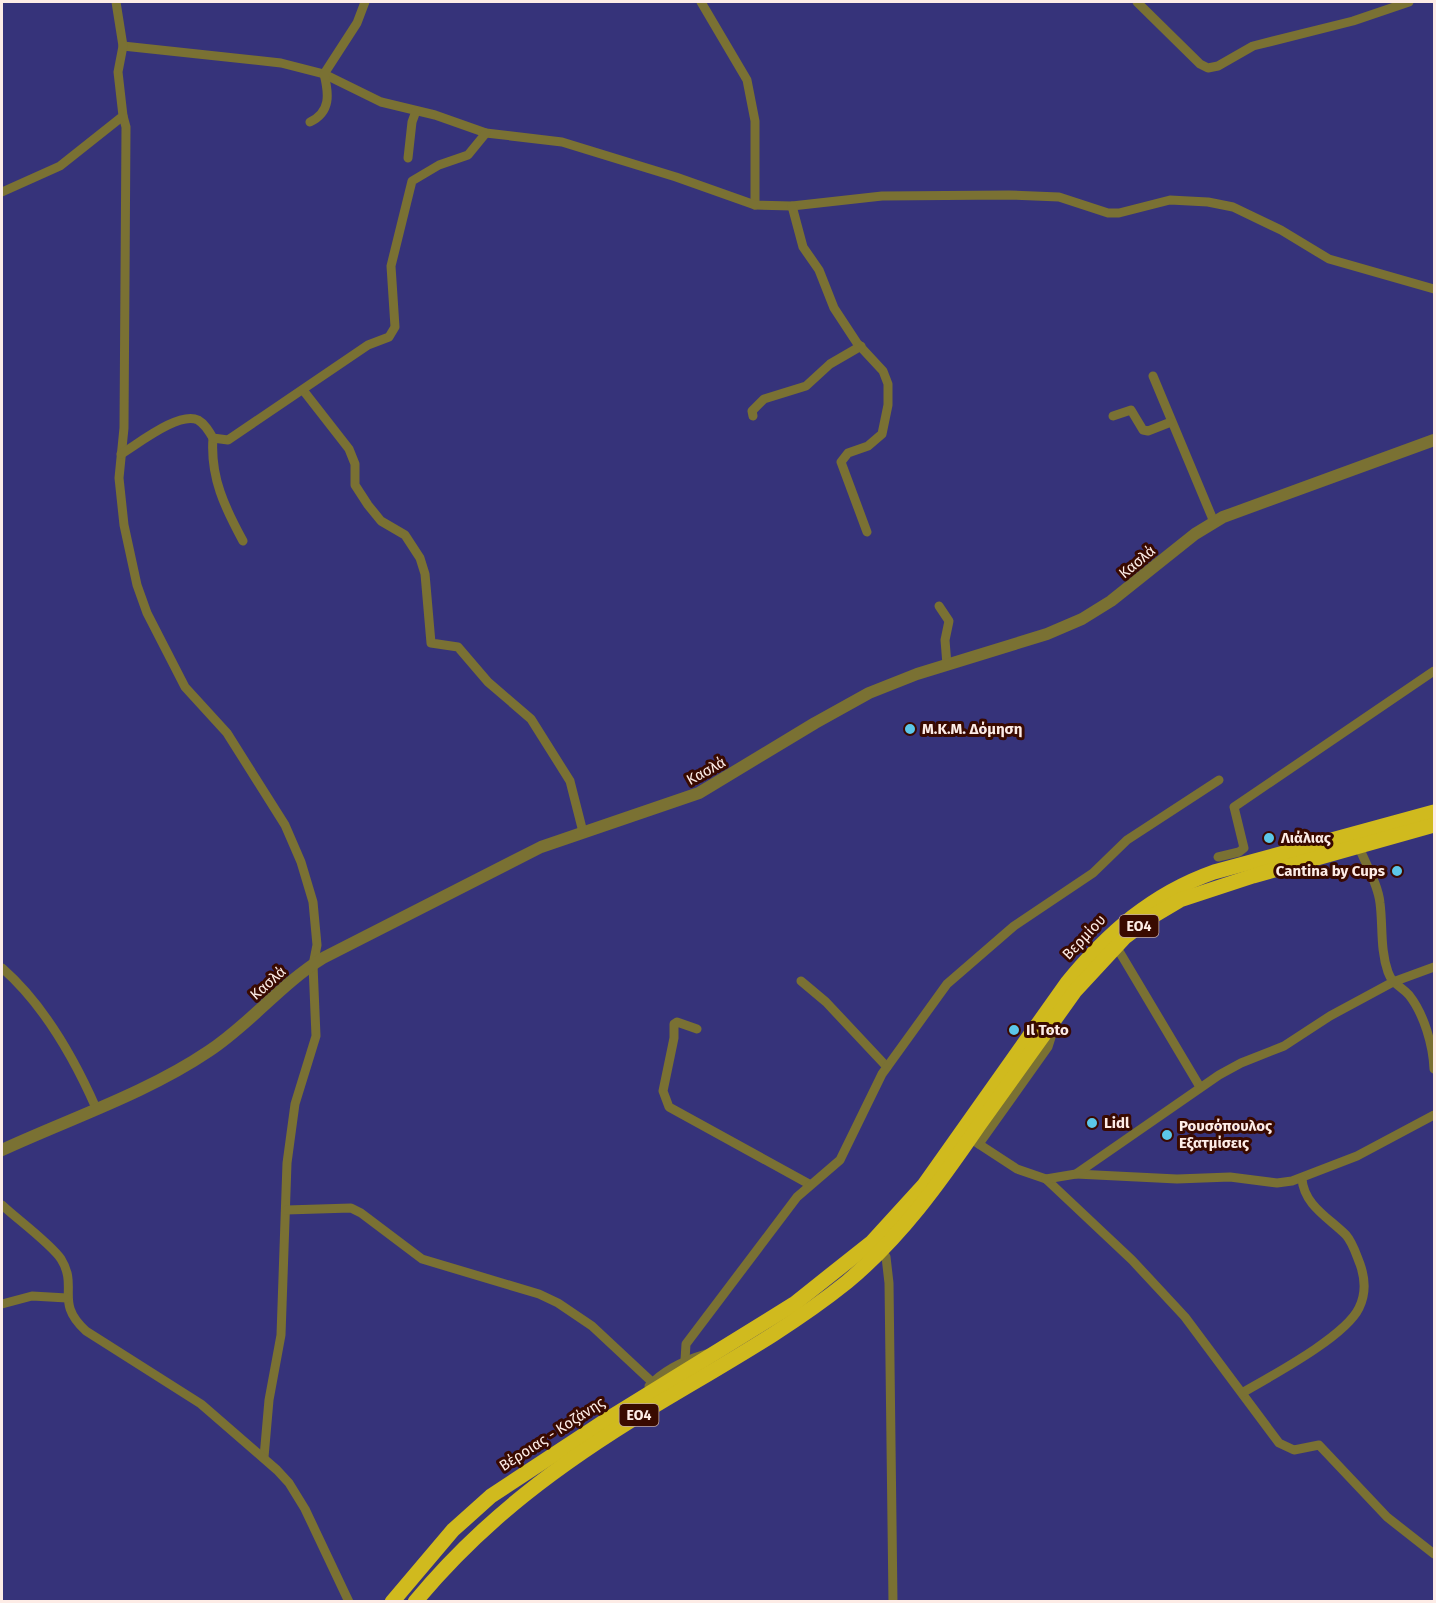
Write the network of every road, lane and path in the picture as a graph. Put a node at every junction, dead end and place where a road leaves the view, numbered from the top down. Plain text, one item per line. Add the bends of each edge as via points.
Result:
1 (116, 2) edge
2 (365, 2) edge
3 (701, 2) edge
4 (1137, 2) edge
5 (1409, 2) edge
6 (123, 46) junction
7 (324, 74) junction
8 (416, 111) junction
9 (123, 116) junction
10 (310, 122) dead end
11 (486, 133) junction
12 (408, 158) dead end
13 (2, 192) edge
14 (755, 206) junction
15 (792, 206) junction
16 (1434, 289) edge
17 (861, 346) junction
18 (1153, 376) dead end
19 (303, 390) junction
20 (753, 416) dead end
21 (1113, 416) dead end
22 (1171, 422) junction
23 (213, 438) junction
24 (1434, 440) edge
25 (121, 454) junction
26 (1214, 522) junction
27 (867, 532) dead end
28 (243, 541) dead end
29 (939, 606) dead end
30 (947, 665) junction
31 (1434, 671) edge
32 (1219, 780) dead end
33 (1434, 812) edge
34 (1434, 825) edge
35 (583, 831) junction
36 (1359, 847) junction
37 (1218, 857) dead end
38 (1116, 946) junction
39 (313, 965) junction
40 (1434, 967) edge
41 (2, 968) edge
42 (801, 981) dead end
43 (1393, 982) junction
44 (697, 1029) dead end
45 (887, 1067) junction
46 (1434, 1069) edge
47 (1200, 1087) junction
48 (96, 1108) junction
49 (1434, 1115) edge
50 (971, 1138) junction
51 (2, 1150) edge
52 (1076, 1174) junction
53 (1046, 1179) junction
54 (1302, 1179) junction
55 (809, 1184) junction
56 (2, 1205) edge
57 (286, 1210) junction
58 (876, 1246) junction
59 (67, 1298) junction
60 (2, 1304) edge
61 (744, 1337) junction
62 (685, 1360) junction
63 (652, 1382) junction
64 (1242, 1393) junction
65 (608, 1419) junction
66 (264, 1457) junction
67 (1434, 1554) edge
68 (349, 1602) edge
69 (392, 1602) edge
70 (415, 1602) edge
71 (893, 1602) edge

1 - 6 street
2 - 7 street via 357,23
3 - 14 street via 747,80 755,121
4 - 5 street via 1200,64 1213,68 1253,46
6 - 7 street via 281,63
6 - 9 street via 118,72
7 - 8 street via 365,96
7 - 10 street via 327,107
8 - 11 street
8 - 12 street
9 - 13 street via 60,166
9 - 25 street via 126,126
11 - 14 street via 562,142
11 - 19 street via 468,155 412,180 391,262 395,327 391,335 368,345
14 - 15 street
15 - 16 street via 882,196 1009,195 1059,197 1119,213 1170,200 1208,202 1233,207 1329,259
15 - 17 street via 803,247 819,270 843,324
17 - 20 street via 830,364 806,386 758,403
17 - 27 street via 883,371 889,393 882,434 868,446 848,453 841,462
18 - 22 street
19 - 23 street via 228,440
19 - 35 street via 349,449 356,464 355,485 368,505 381,521 409,538 420,558 431,643 458,647 488,682 531,719 570,781
21 - 22 street via 1131,410 1143,430 1148,431
22 - 26 street
23 - 25 street via 202,422 186,418
23 - 28 street via 213,468 219,493
24 - 26 street, Κασλά
25 - 39 street via 120,498 141,598 186,687 227,733 290,835 313,902 317,945
26 - 30 street, Κασλά via 1082,620
29 - 30 street via 950,621 945,640
30 - 35 street, Κασλά via 888,685 848,704 688,798
31 - 37 street via 1234,807 1244,848
32 - 45 street via 1131,836 1093,873 1001,936 947,984
33 - 50 main road, Βερμίου / ΕΟ4 via 1214,872 1180,885 1148,904 1101,943 1067,983
34 - 36 main road, Βερμίου / ΕΟ4
35 - 39 street, Κασλά via 521,856
36 - 38 main road, Βερμίου / ΕΟ4 via 1180,900 1153,915
36 - 43 street via 1379,894 1385,960
38 - 47 street
38 - 50 main road, Βερμίου / ΕΟ4 via 1056,1017
39 - 48 street, Κασλά via 206,1053
39 - 57 street via 316,1036 295,1104
40 - 43 street
41 - 48 street via 66,1046
42 - 45 street
43 - 46 street via 1416,1005 1431,1044
43 - 47 street via 1284,1046 1241,1063
44 - 55 street via 674,1024 663,1091 665,1102 674,1112
45 - 55 street via 840,1160
47 - 52 street
48 - 51 street, Κασλά
49 - 54 street via 1358,1156
50 - 53 street via 1017,1168
50 - 58 main road, Βερμίου / ΕΟ4 via 924,1185
52 - 53 street
52 - 54 street via 1177,1179 1230,1177 1278,1183
53 - 64 street via 1160,1289
54 - 64 street via 1309,1199 1347,1237 1356,1252 1363,1274 1363,1298 1355,1315 1330,1337
55 - 62 street via 686,1344
56 - 59 street via 60,1258 67,1273
57 - 63 street via 351,1208 422,1259 539,1294 592,1326
57 - 66 street via 281,1335
58 - 61 main road, Βέροιας - Κοζάνης / ΕΟ4
58 - 70 main road, ΕΟ4 via 849,1280 786,1326 649,1409 536,1485 474,1536
58 - 71 street via 887,1264 890,1308
59 - 60 street via 32,1296
59 - 66 street via 73,1319 86,1331 194,1399
61 - 62 street
61 - 65 main road, Βέροιας - Κοζάνης / ΕΟ4
62 - 63 street
63 - 65 street
64 - 67 street via 1279,1443 1294,1450 1319,1445 1387,1517
65 - 69 main road, Βέροιας - Κοζάνης / ΕΟ4 via 491,1496 453,1530
66 - 68 street via 298,1496

